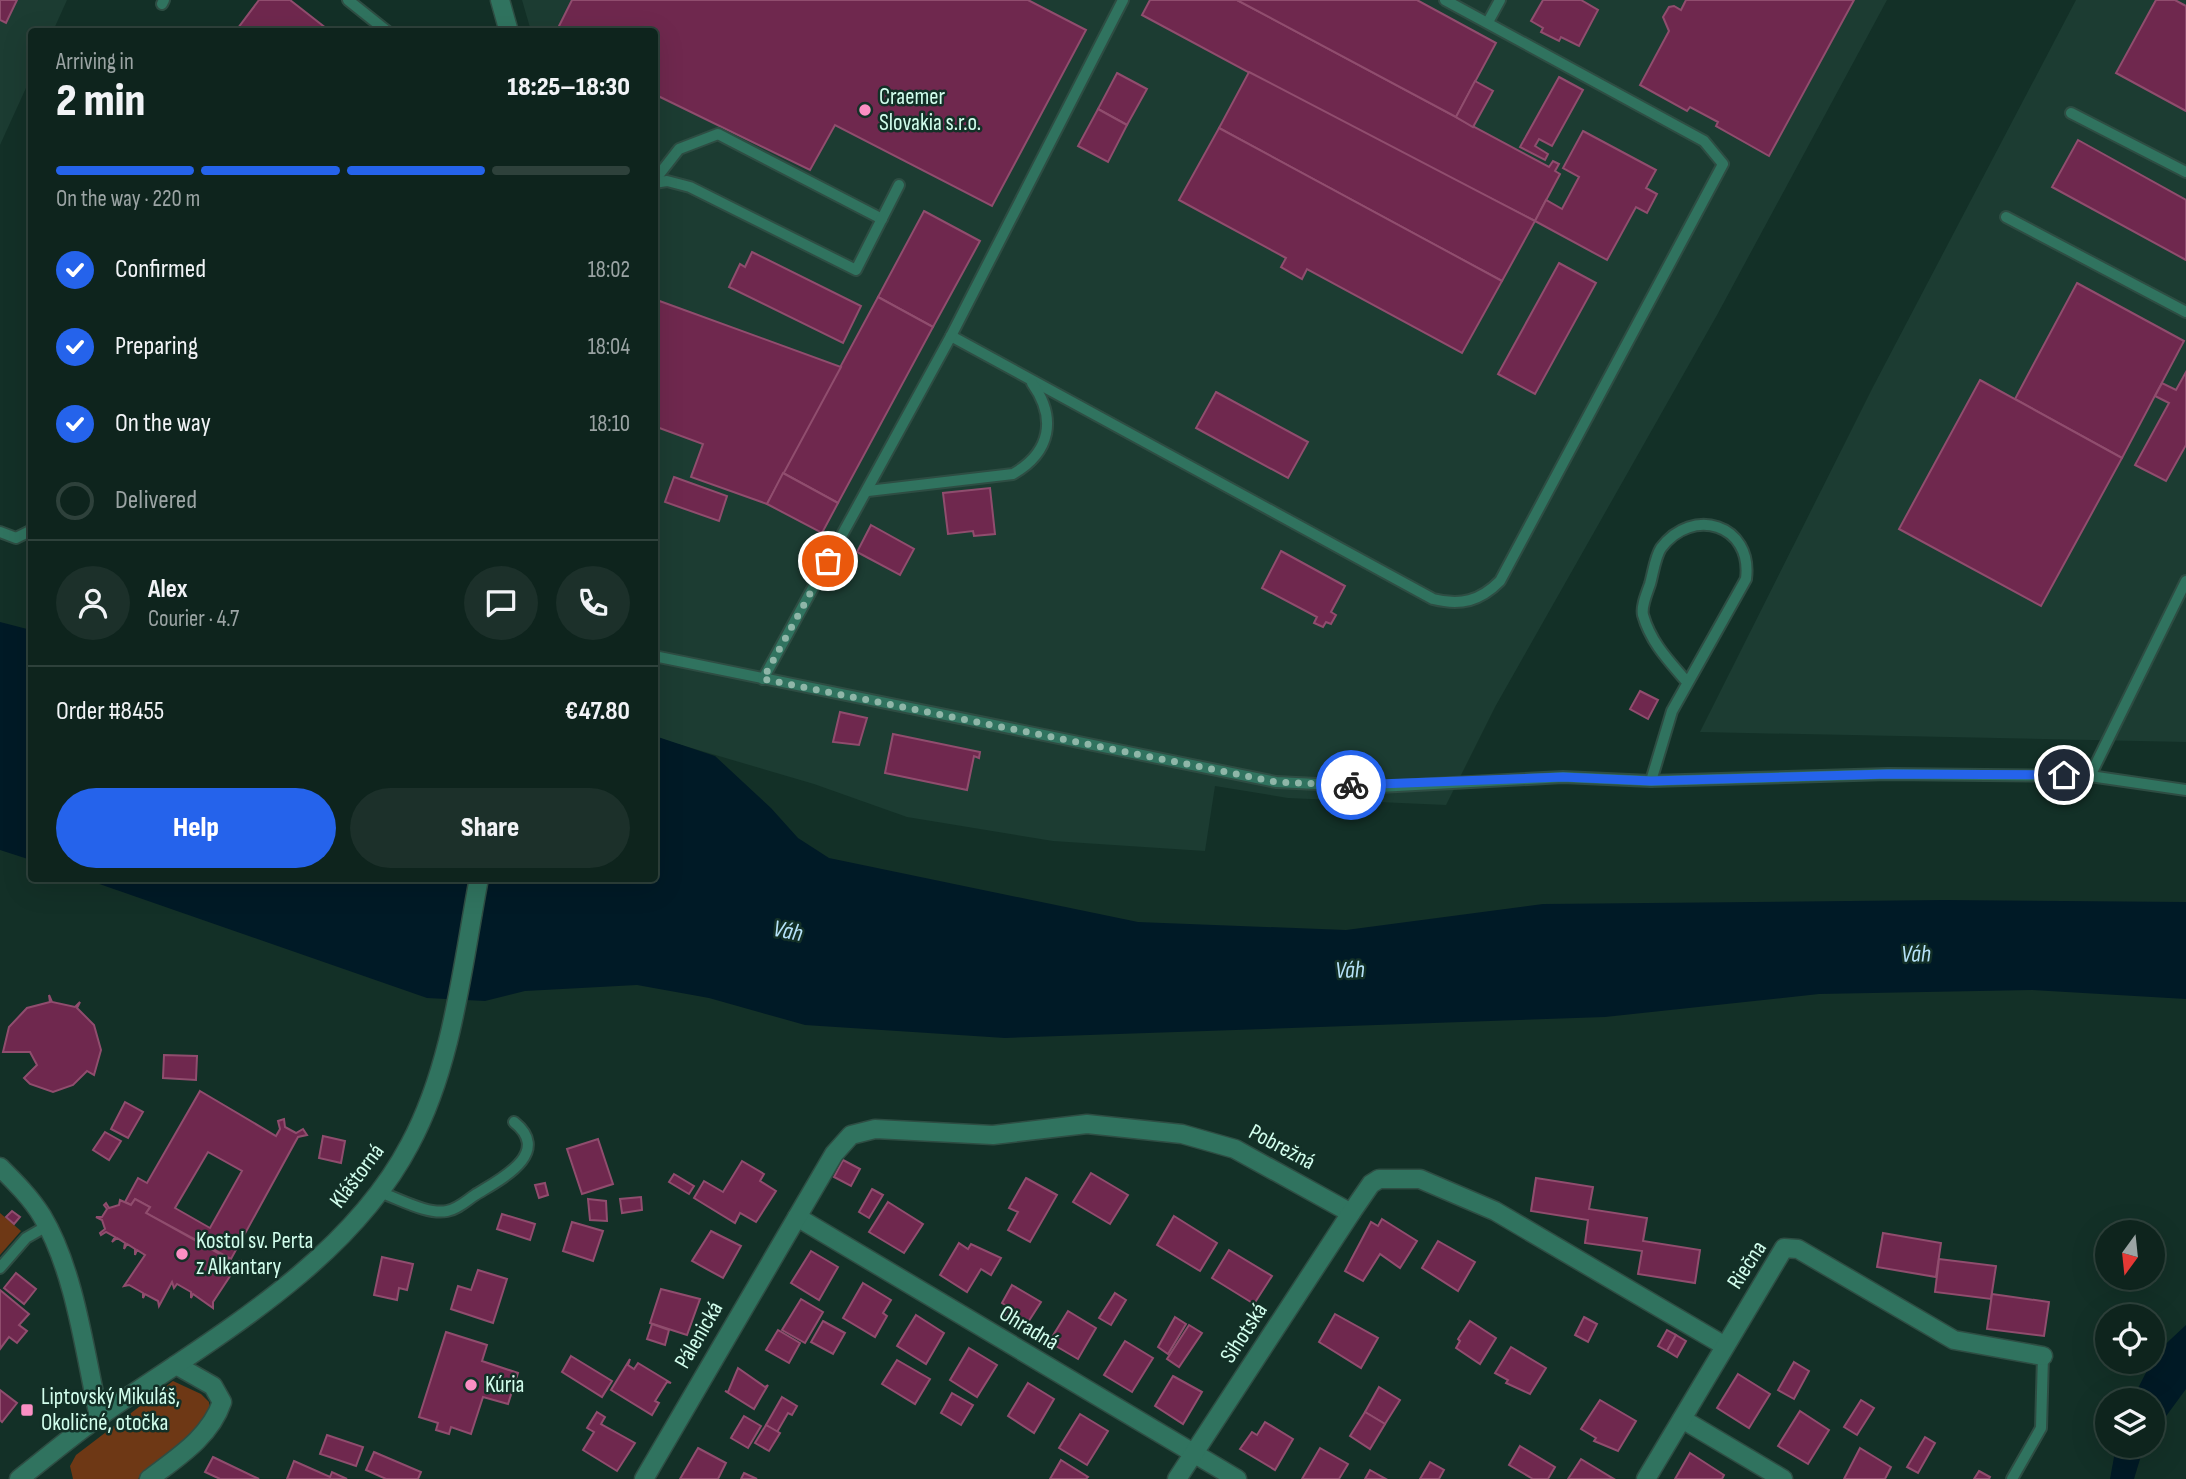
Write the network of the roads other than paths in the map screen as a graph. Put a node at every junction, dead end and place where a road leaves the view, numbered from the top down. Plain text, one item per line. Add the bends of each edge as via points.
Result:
1 (348, 0) edge
2 (500, 0) edge
3 (1123, 0) edge
4 (1446, 0) edge
5 (1500, 0) edge
6 (1488, 22) junction
7 (383, 28) edge
8 (508, 28) edge
9 (2071, 113) dead end
10 (2186, 172) edge
11 (658, 177) edge
12 (658, 182) edge
13 (899, 185) dead end
14 (2006, 217) dead end
15 (882, 219) junction
16 (2186, 312) edge
17 (951, 336) junction
18 (1030, 381) junction
19 (868, 491) junction
20 (0, 532) edge
21 (28, 532) edge
22 (2186, 580) edge
23 (658, 657) edge
24 (763, 679) junction
25 (1687, 682) junction
26 (2090, 776) junction
27 (1651, 781) junction
28 (2186, 790) edge
29 (478, 882) edge
30 (514, 1122) dead end
31 (0, 1167) edge
32 (379, 1192) junction
33 (1351, 1213) junction
34 (797, 1217) junction
35 (47, 1226) junction
36 (0, 1268) edge
37 (1725, 1346) junction
38 (2043, 1356) joint
39 (176, 1365) junction
40 (99, 1417) junction
41 (1682, 1419) junction
42 (1193, 1455) junction
43 (32, 1475) edge
44 (149, 1479) edge
45 (644, 1479) edge
46 (1177, 1479) edge
47 (1237, 1479) edge
48 (1646, 1479) edge
49 (1783, 1479) edge
50 (2012, 1479) edge

1 - 7 lane
2 - 8 street
3 - 17 lane
4 - 6 lane
5 - 6 lane
6 - 18 lane via 1704,141 1723,164 1500,581 1490,591 1464,603 1433,599
9 - 10 lane
11 - 15 lane via 679,149 718,134
12 - 15 lane via 680,183 856,270
13 - 15 lane
14 - 16 lane
17 - 18 lane
17 - 19 lane
18 - 19 lane via 1041,395 1047,419 1046,436 1031,464 1013,474
19 - 24 lane
20 - 21 lane via 16,538
22 - 26 lane
23 - 24 lane
24 - 27 lane via 1276,782 1379,787 1563,777
25 - 25 lane via 1654,642 1642,612 1660,549 1685,529 1706,524 1736,538 1743,548 1747,572
25 - 27 lane via 1672,710
26 - 27 lane via 1888,774
26 - 28 lane
29 - 32 street, Kláštorná via 450,1025 424,1114
30 - 32 lane via 524,1133 522,1161 511,1175 457,1208 438,1211
31 - 35 street
32 - 39 street, Kláštorná via 345,1233 279,1291
33 - 34 street, Pobrežná via 1211,1140 1087,1124 993,1135 875,1129 851,1135 839,1146
33 - 37 street via 1379,1179 1420,1179 1495,1211
33 - 42 street, Sihotská
34 - 42 street, Ohradná
34 - 45 street, Pálenická
35 - 36 lane via 26,1238
35 - 40 street via 69,1284
37 - 38 street, Riečna via 1784,1248 1798,1249 1954,1340
37 - 41 street, Riečna
38 - 50 lane via 2043,1419
39 - 40 street, Kláštorná
39 - 44 street via 212,1387 222,1402 216,1419 192,1447
40 - 43 street, Kláštorná
41 - 48 street, Riečna
41 - 49 street
42 - 46 street, Sihotská
42 - 47 street, Ohradná

